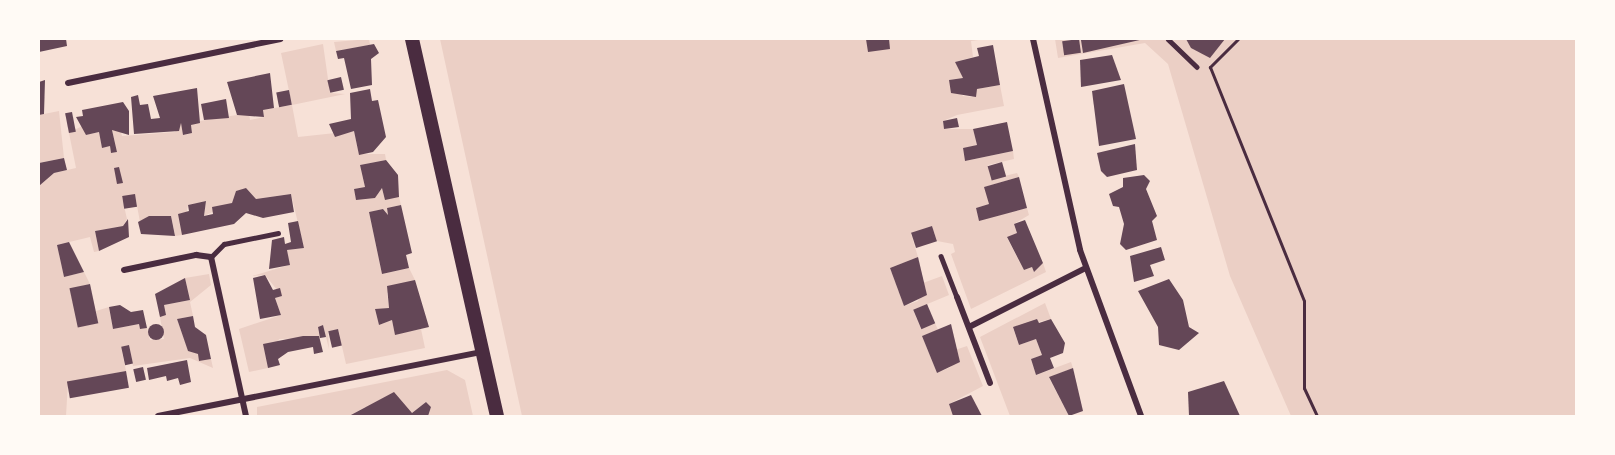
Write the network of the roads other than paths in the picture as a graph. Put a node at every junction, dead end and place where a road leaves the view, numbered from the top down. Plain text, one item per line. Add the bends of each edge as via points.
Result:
1 (280, 39) edge
2 (411, 39) edge
3 (1033, 39) edge
4 (1168, 39) edge
5 (1197, 67) dead end
6 (68, 83) dead end
7 (278, 233) dead end
8 (941, 256) dead end
9 (211, 257) junction
10 (1086, 268) junction
11 (124, 270) dead end
12 (957, 297) joint
13 (969, 327) junction
14 (483, 352) junction
15 (990, 383) dead end
16 (246, 399) junction
17 (158, 416) edge
18 (246, 416) edge
19 (497, 416) edge
20 (1141, 416) edge

1 - 6 street
2 - 14 main road
3 - 10 street
4 - 5 lane
7 - 9 lane via 224,244
8 - 12 lane
9 - 11 street via 196,255
9 - 16 street
10 - 13 street
10 - 20 street
12 - 13 street
13 - 15 street
14 - 16 street
14 - 19 main road
16 - 17 street
16 - 18 street

